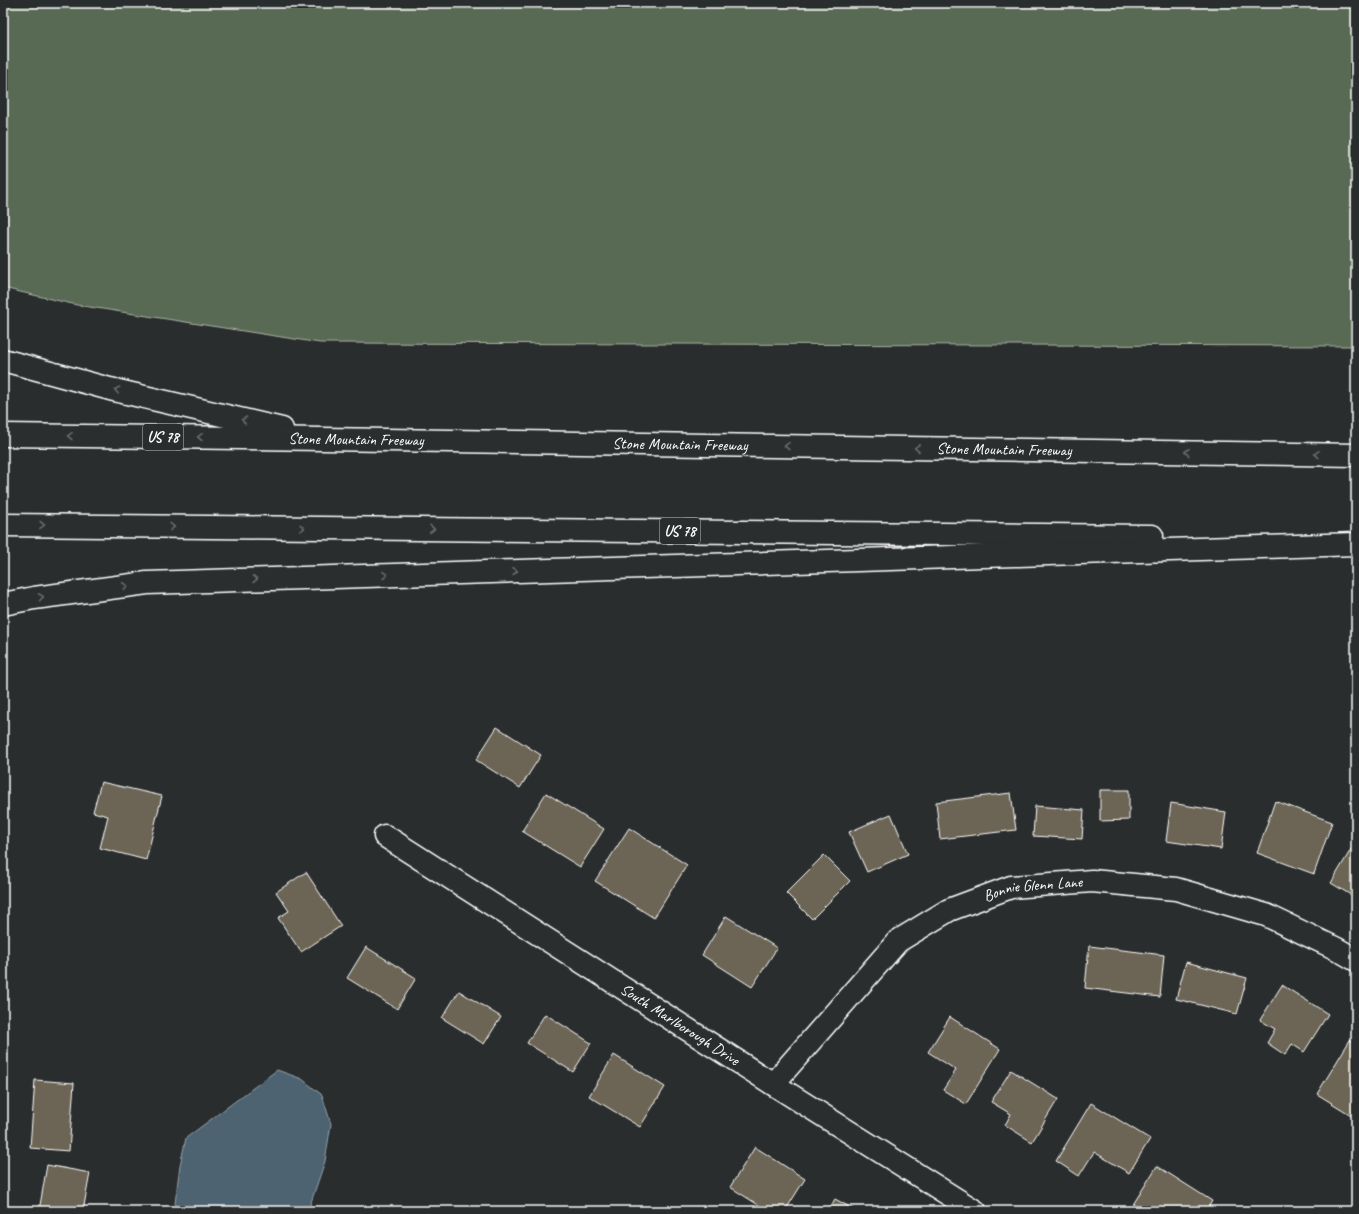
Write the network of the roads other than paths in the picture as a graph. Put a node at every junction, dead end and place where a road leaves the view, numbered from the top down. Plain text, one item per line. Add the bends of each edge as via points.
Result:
1 (3, 360) edge
2 (3, 435) edge
3 (322, 438) junction
4 (1356, 455) edge
5 (3, 525) edge
6 (1356, 538) edge
7 (1356, 544) edge
8 (3, 604) edge
9 (385, 836) dead end
10 (1356, 960) edge
11 (772, 1084) junction
12 (975, 1211) edge

3 -> 1 main road
3 -> 2 main road, Stone Mountain Freeway / US 78
4 -> 3 main road, Stone Mountain Freeway / US 78
5 -> 6 main road, US 78
8 -> 7 main road via 147,583
9 - 11 main road, South Marlborough Drive
10 - 11 main road, Bonnie Glenn Lane via 1266,915 1176,889 1092,881 1011,887 948,910 898,941
11 - 12 main road, South Marlborough Drive

